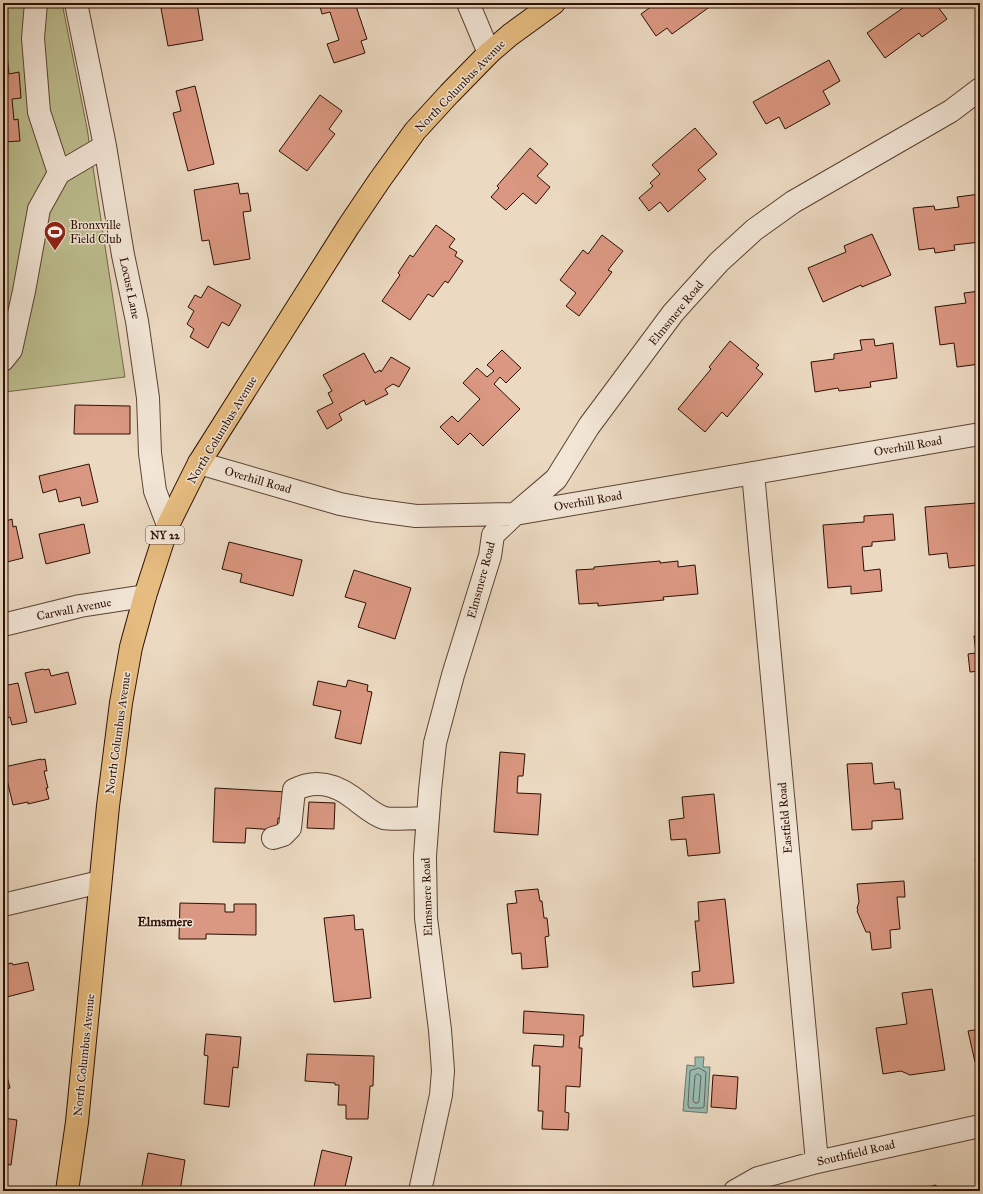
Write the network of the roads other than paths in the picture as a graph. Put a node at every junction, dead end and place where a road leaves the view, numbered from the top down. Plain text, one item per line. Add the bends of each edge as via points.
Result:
1 (36, 3) edge
2 (76, 3) edge
3 (468, 3) edge
4 (554, 3) edge
5 (489, 53) junction
6 (980, 89) edge
7 (105, 146) junction
8 (59, 173) junction
9 (3, 360) edge
10 (980, 434) edge
11 (199, 463) junction
12 (753, 474) junction
13 (515, 514) junction
14 (168, 525) junction
15 (145, 596) junction
16 (3, 624) edge
17 (427, 818) junction
18 (273, 838) dead end
19 (100, 882) junction
20 (3, 904) edge
21 (980, 1126) edge
22 (817, 1162) junction
23 (67, 1191) edge
24 (420, 1191) edge
25 (735, 1191) edge

1 - 8 street via 33,38 38,112
2 - 7 street, Locust Lane
3 - 5 street
4 - 5 main road, North Columbus Avenue / NY 22
5 - 11 main road, North Columbus Avenue / NY 22 via 415,131 379,181
6 - 13 street, Elmsmere Road via 951,111 793,202 754,230 725,256 673,313 589,426 556,479
7 - 8 street
7 - 14 street, Locust Lane via 148,398 150,453 155,492
8 - 9 street via 39,209 10,350
10 - 12 street, Overhill Road
11 - 13 street, Overhill Road via 340,504 372,510 416,516
11 - 14 main road, North Columbus Avenue / NY 22
12 - 13 street, Overhill Road
12 - 22 street, Eastfield Road
13 - 17 street, Elmsmere Road via 493,535 490,556 435,743
14 - 15 main road, North Columbus Avenue / NY 22
15 - 16 street, Carwall Avenue via 80,606
15 - 19 main road, North Columbus Avenue / NY 22 via 131,647 121,703
17 - 18 street via 384,818 342,791 314,783 294,790 290,828 283,835
17 - 24 street, Elmsmere Road via 426,918 443,1071 438,1109
19 - 20 street
19 - 23 main road, North Columbus Avenue / NY 22 via 86,1039
21 - 22 street, Southfield Road
22 - 25 street, Southfield Road via 758,1178

